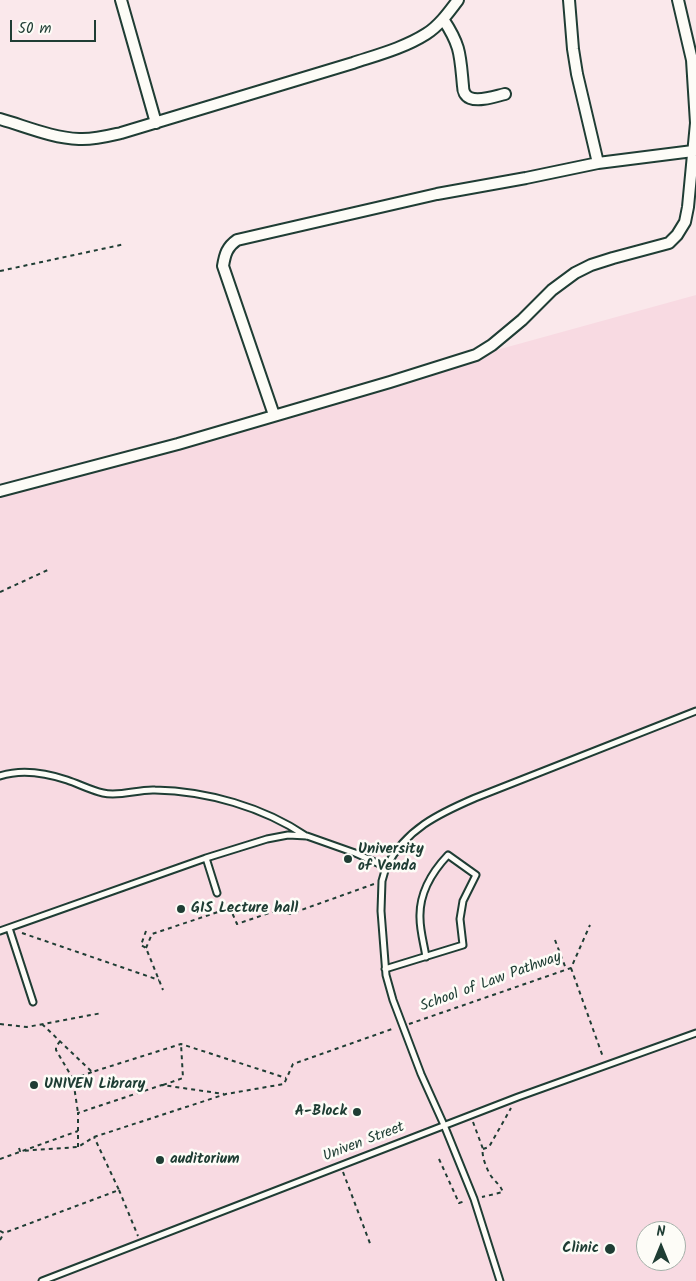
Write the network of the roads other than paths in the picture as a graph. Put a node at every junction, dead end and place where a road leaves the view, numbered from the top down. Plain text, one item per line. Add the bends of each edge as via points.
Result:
1 (120, 0) edge
2 (458, 0) edge
3 (569, 0) edge
4 (678, 0) edge
5 (443, 20) junction
6 (505, 94) dead end
7 (0, 119) edge
8 (156, 123) junction
9 (696, 123) edge
10 (693, 151) junction
11 (598, 163) junction
12 (274, 415) junction
13 (0, 491) edge
14 (696, 711) edge
15 (0, 776) edge
16 (307, 836) junction
17 (206, 858) junction
18 (386, 867) junction
19 (217, 892) dead end
20 (9, 928) junction
21 (0, 931) edge
22 (426, 957) junction
23 (385, 969) junction
24 (33, 1002) dead end
25 (696, 1033) edge
26 (444, 1125) junction
27 (42, 1281) edge
28 (500, 1281) edge

1 - 8 street
2 - 5 street
3 - 11 street via 577,74
4 - 9 street via 692,60
5 - 6 street via 460,52 465,95 474,99
5 - 8 street via 427,34 361,60
7 - 8 street via 80,139 103,137
9 - 10 street
10 - 11 street
10 - 12 street via 688,207 678,235 669,243 591,265 575,273 492,346 476,355
11 - 12 street via 437,194 237,240 229,246 223,266
12 - 13 street
14 - 18 lane via 439,814 394,852
15 - 16 lane via 10,773 44,774 105,794 145,790 190,792 248,808 289,824
16 - 17 lane via 267,838
16 - 18 lane
17 - 19 lane
17 - 20 lane
18 - 23 lane via 381,912
20 - 21 lane
20 - 24 lane
22 - 22 lane via 420,917 422,894 436,867 448,854 476,875 463,901 460,918 462,945
22 - 23 lane
23 - 26 lane via 393,1000
25 - 26 lane, Univen Street
26 - 27 lane, Univen Street
26 - 28 lane via 474,1199

